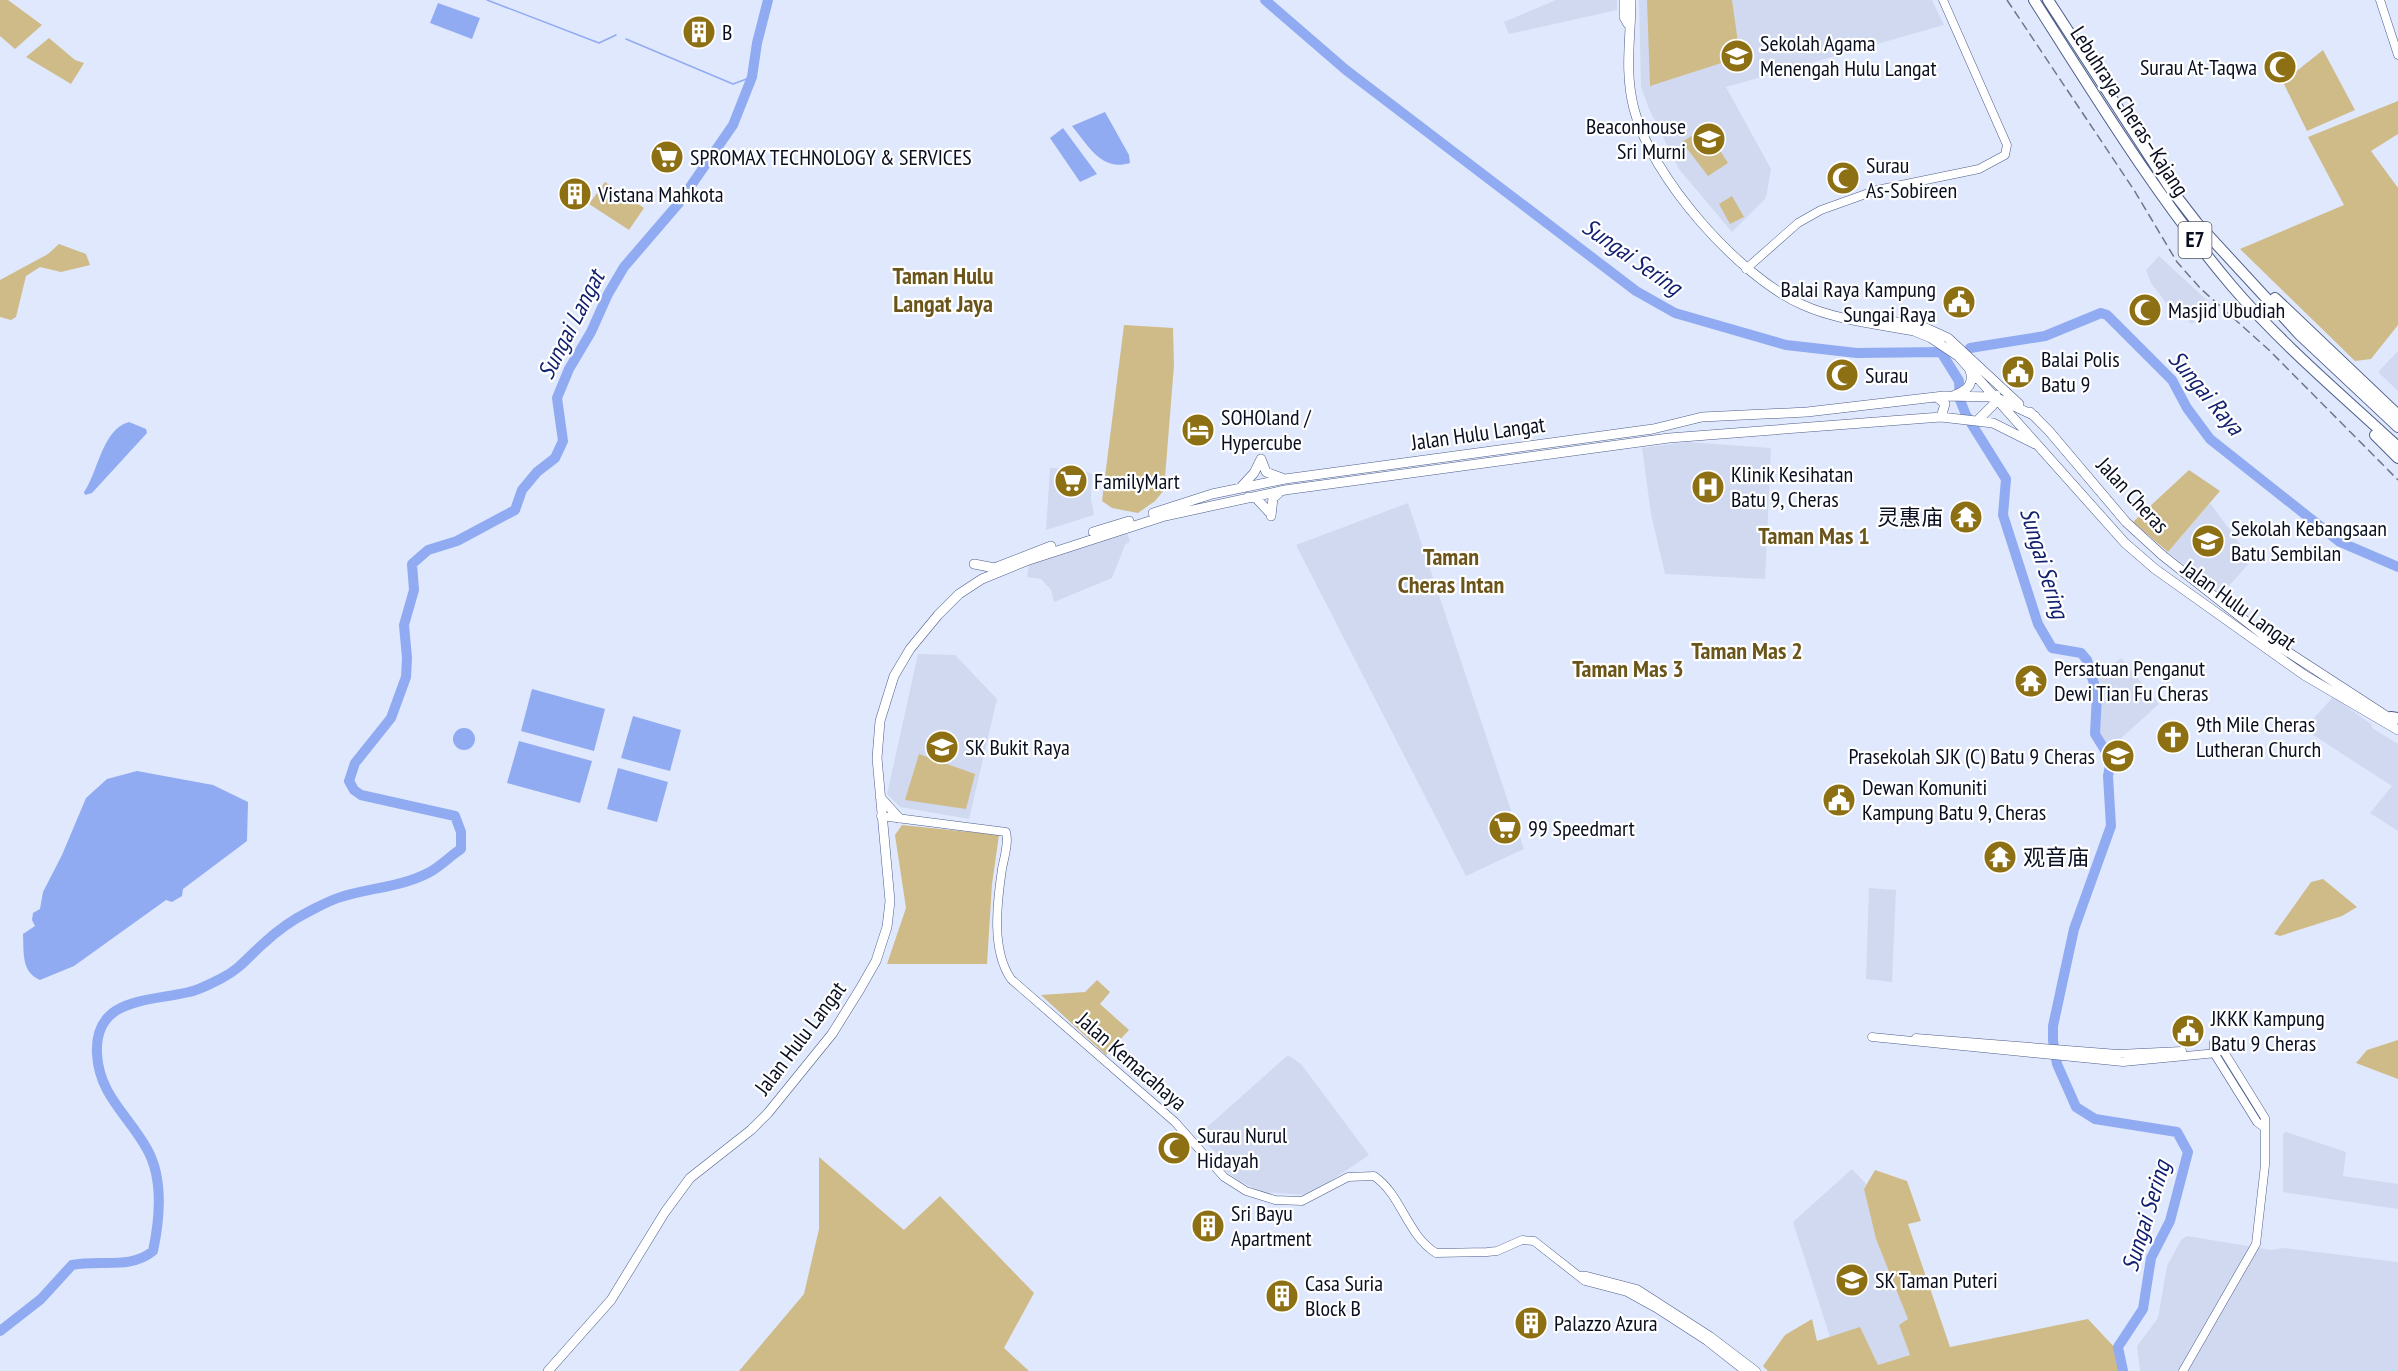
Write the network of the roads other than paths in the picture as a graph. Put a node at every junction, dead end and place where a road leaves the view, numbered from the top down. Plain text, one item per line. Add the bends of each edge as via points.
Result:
1 (1624, 0) edge
2 (1631, 0) edge
3 (1943, 0) edge
4 (2034, 0) edge
5 (2050, 0) edge
6 (2380, 0) edge
7 (1628, 24) junction
8 (2398, 55) edge
9 (2197, 223) junction
10 (1746, 269) junction
11 (1829, 313) junction
12 (2286, 342) junction
13 (1970, 368) junction
14 (1997, 384) junction
15 (1947, 396) junction
16 (1995, 397) junction
17 (2398, 415) edge
18 (2035, 416) junction
19 (1941, 417) junction
20 (1979, 419) junction
21 (2398, 427) edge
22 (2056, 439) junction
23 (2035, 444) junction
24 (2398, 447) edge
25 (2046, 457) junction
26 (2398, 458) edge
27 (1285, 479) junction
28 (1240, 488) junction
29 (1285, 490) junction
30 (1246, 496) junction
31 (974, 564) dead end
32 (995, 568) junction
33 (982, 579) junction
34 (2396, 719) edge
35 (2398, 730) edge
36 (880, 797) junction
37 (881, 816) junction
38 (899, 818) junction
39 (2213, 1051) junction
40 (2041, 1052) junction
41 (2265, 1128) junction
42 (1579, 1276) junction
43 (548, 1371) edge
44 (1745, 1371) edge
45 (1756, 1371) edge
46 (2183, 1371) edge

1 - 7 main road, Jalan Hulu Langat
2 - 7 main road, Jalan Hulu Langat
3 - 10 street via 2007,145 2005,155 1980,169 1877,190 1821,210 1798,223
4 - 12 highway, Lebuhraya Cheras–Kajang / E7 via 2164,201 2232,286
5 - 9 highway, Lebuhraya Cheras–Kajang / E7 via 2170,188
6 - 8 street
7 - 10 main road, Jalan Hulu Langat via 1628,71 1642,131 1675,188
9 - 17 highway
9 - 21 highway, Lebuhraya Cheras–Kajang / E7 via 2300,335
10 - 11 main road, Jalan Hulu Langat via 1795,302
11 - 13 main road, Jalan Hulu Langat via 1914,331 1931,338
11 - 14 main road, Jalan Hulu Langat via 1915,324 1932,330 1957,344
12 - 24 highway, Lebuhraya Cheras–Kajang / E7
12 - 26 highway via 2295,357
13 - 15 main road via 1970,387
13 - 16 main road, Jalan Hulu Langat
14 - 16 main road
14 - 18 main road, Jalan Cheras
15 - 16 main road, Jalan Hulu Langat
15 - 19 main road
15 - 27 main road, Jalan Hulu Langat via 1807,412 1702,417 1638,431
16 - 18 main road, Jalan Hulu Langat
16 - 20 main road via 1993,405
16 - 23 main road
18 - 22 main road, Jalan Cheras
19 - 20 main road, Jalan Hulu Langat
19 - 29 main road, Jalan Hulu Langat via 1669,438
20 - 23 main road, Jalan Hulu Langat
22 - 25 main road via 2048,444
22 - 34 main road, Jalan Cheras via 2126,522 2170,562 2271,641
23 - 25 main road, Jalan Hulu Langat
25 - 35 main road, Jalan Hulu Langat via 2125,543 2155,568 2304,675
27 - 28 main road, Jalan Hulu Langat
27 - 28 main road via 1266,472 1261,459 1250,480
28 - 32 main road, Jalan Hulu Langat via 1041,549
29 - 30 main road, Jalan Hulu Langat
29 - 30 main road via 1273,498 1270,514 1256,498
30 - 33 main road, Jalan Hulu Langat via 1156,519
31 - 32 main road
32 - 33 main road, Jalan Hulu Langat
33 - 36 main road, Jalan Hulu Langat via 938,615 894,676 877,741
36 - 37 main road, Jalan Hulu Langat
36 - 38 main road
37 - 38 street, Jalan Kemacahaya
37 - 43 main road, Jalan Hulu Langat via 889,877 889,914 876,960 860,989 832,1034 768,1113 690,1178 611,1300
38 - 42 street, Jalan Kemacahaya via 1006,832 999,886 998,953 1003,967 1011,979 1175,1122 1235,1185 1266,1198 1302,1201 1348,1178 1374,1176 1386,1187 1417,1237 1436,1253 1497,1251 1528,1239
39 - 40 street
39 - 41 street via 2257,1122
39 - 41 street via 2214,1042 2223,1049 2265,1118
40 - 40 street via 1872,1037 1880,1035
41 - 46 street via 2256,1244
42 - 44 street, Jalan Kemacahaya via 1627,1292 1656,1308
42 - 45 street, Jalan Kemacahaya via 1637,1289

